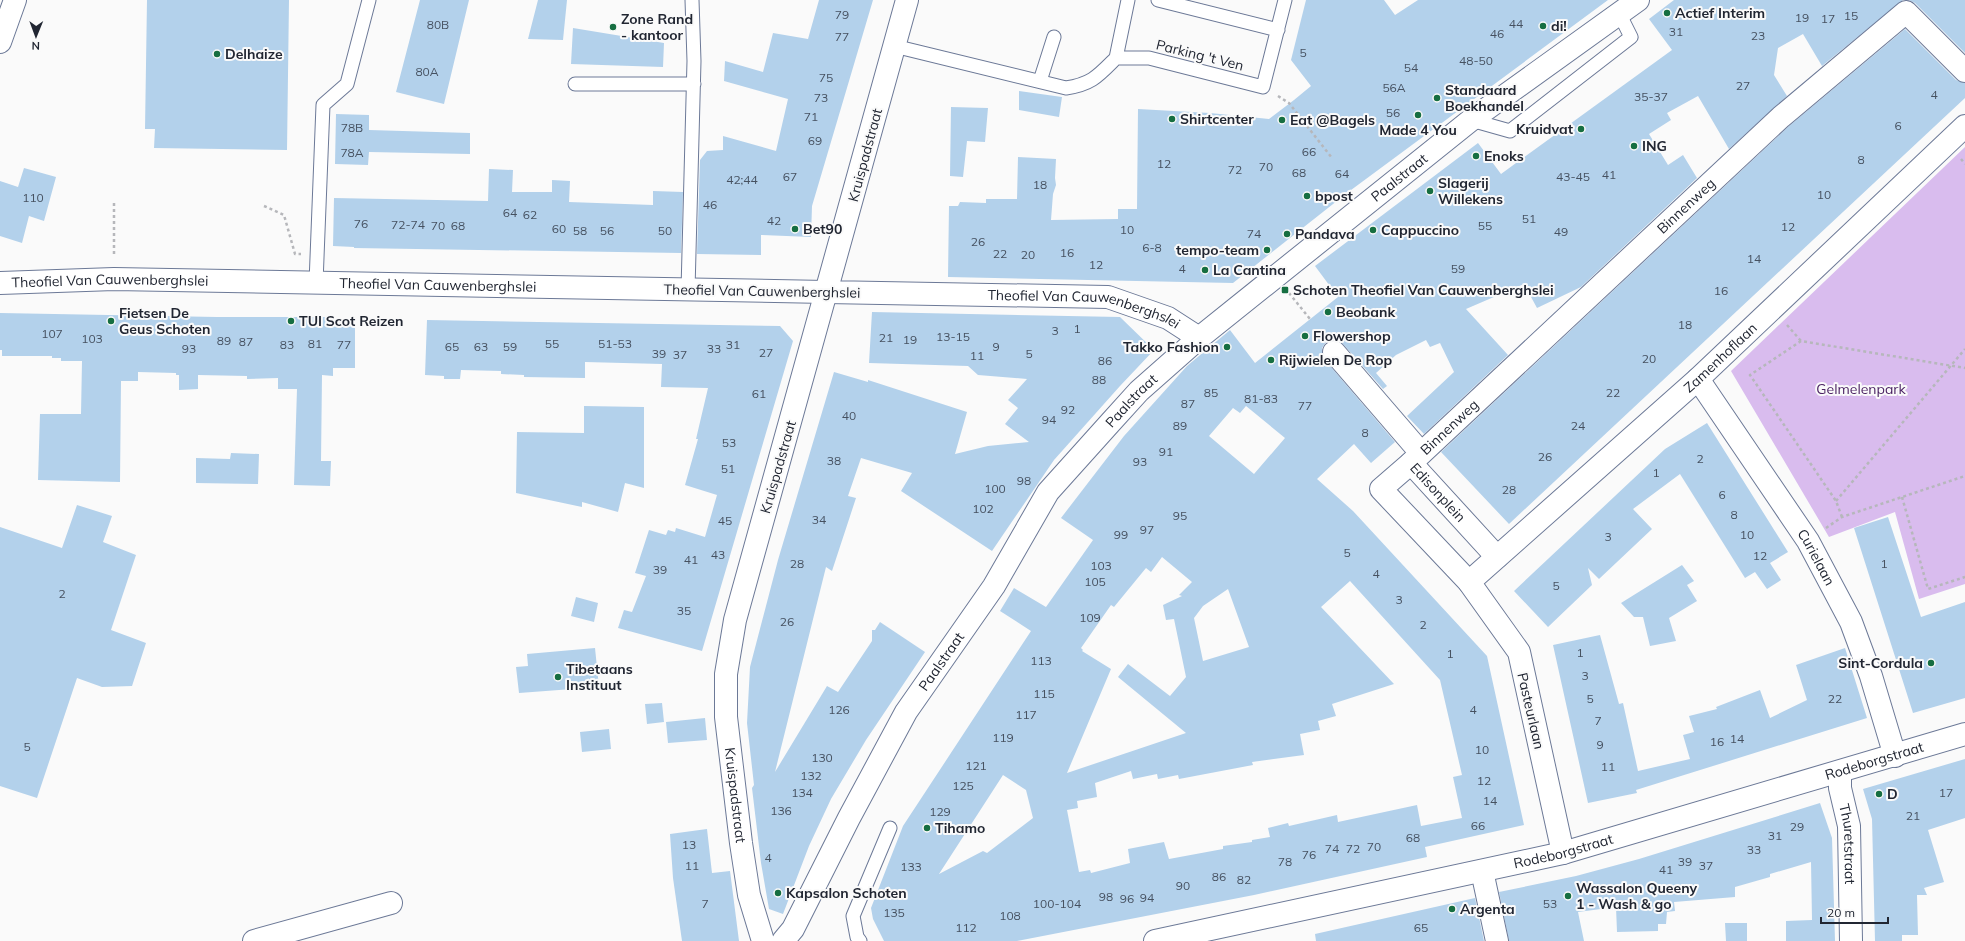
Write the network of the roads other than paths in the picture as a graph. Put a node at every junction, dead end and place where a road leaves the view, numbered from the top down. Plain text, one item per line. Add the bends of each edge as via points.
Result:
1 (15, 0) edge
2 (369, 0) edge
3 (692, 0) edge
4 (908, 0) edge
5 (1128, 0) edge
6 (1158, 0) edge
7 (1285, 0) edge
8 (1638, 0) edge
9 (1619, 13) junction
10 (1278, 30) junction
11 (1054, 37) dead end
12 (0, 42) edge
13 (894, 46) junction
14 (1116, 58) junction
15 (1965, 71) edge
16 (1040, 81) junction
17 (575, 84) dead end
18 (694, 84) junction
19 (1471, 120) junction
20 (1965, 126) edge
21 (0, 283) edge
22 (316, 283) junction
23 (688, 290) junction
24 (826, 292) junction
25 (1199, 338) junction
26 (1334, 352) dead end
27 (1698, 379) junction
28 (1416, 458) junction
29 (1497, 557) junction
30 (1469, 582) junction
31 (1965, 734) edge
32 (1895, 756) junction
33 (1840, 772) junction
34 (890, 828) dead end
35 (1563, 853) junction
36 (1482, 870) junction
37 (391, 903) dead end
38 (254, 941) edge
39 (763, 941) edge
40 (783, 941) edge
41 (860, 941) edge
42 (1155, 941) edge
43 (1497, 941) edge
44 (1851, 941) edge

1 - 12 street
2 - 22 lane via 347,84 323,105
3 - 18 lane
4 - 13 street, Kruispadstraat
5 - 14 lane
6 - 10 lane
7 - 10 lane
8 - 9 street, Paalstraat
9 - 19 street, Paalstraat
9 - 19 lane via 1631,37 1510,131
10 - 14 lane, Parking 't Ven via 1264,87 1150,58
11 - 16 lane
13 - 16 lane
13 - 24 street, Kruispadstraat
14 - 16 lane via 1094,80 1078,86 1066,88
15 - 28 street, Binnenweg via 1906,12 1781,116
17 - 18 lane
18 - 23 lane
19 - 25 street, Paalstraat
20 - 27 street, Zamenhoflaan
21 - 22 street, Theofiel Van Cauwenberghslei via 114,279
22 - 23 street, Theofiel Van Cauwenberghslei
23 - 24 street, Theofiel Van Cauwenberghslei
24 - 25 street, Theofiel Van Cauwenberghslei via 1108,297 1168,318
24 - 39 street, Kruispadstraat via 735,620 726,674 726,717 741,844 749,894
25 - 40 street, Paalstraat via 1140,392 1048,492 994,586 906,712 793,929
26 - 28 street, Edisonplein
27 - 29 street, Zamenhoflaan
27 - 32 street, Curielaan via 1808,541 1851,622 1871,676
28 - 29 street, Edisonplein
28 - 30 street, Edisonplein via 1381,489
29 - 30 street, Zamenhoflaan
30 - 35 street, Pasteurlaan via 1518,652
31 - 32 street, Rodeborgstraat
32 - 33 street, Rodeborgstraat
33 - 35 street, Rodeborgstraat
33 - 44 street, Thuretstraat via 1840,788 1848,826
34 - 41 lane via 853,916
35 - 36 street, Rodeborgstraat
36 - 42 street, Rodeborgstraat
36 - 43 street
37 - 38 street

